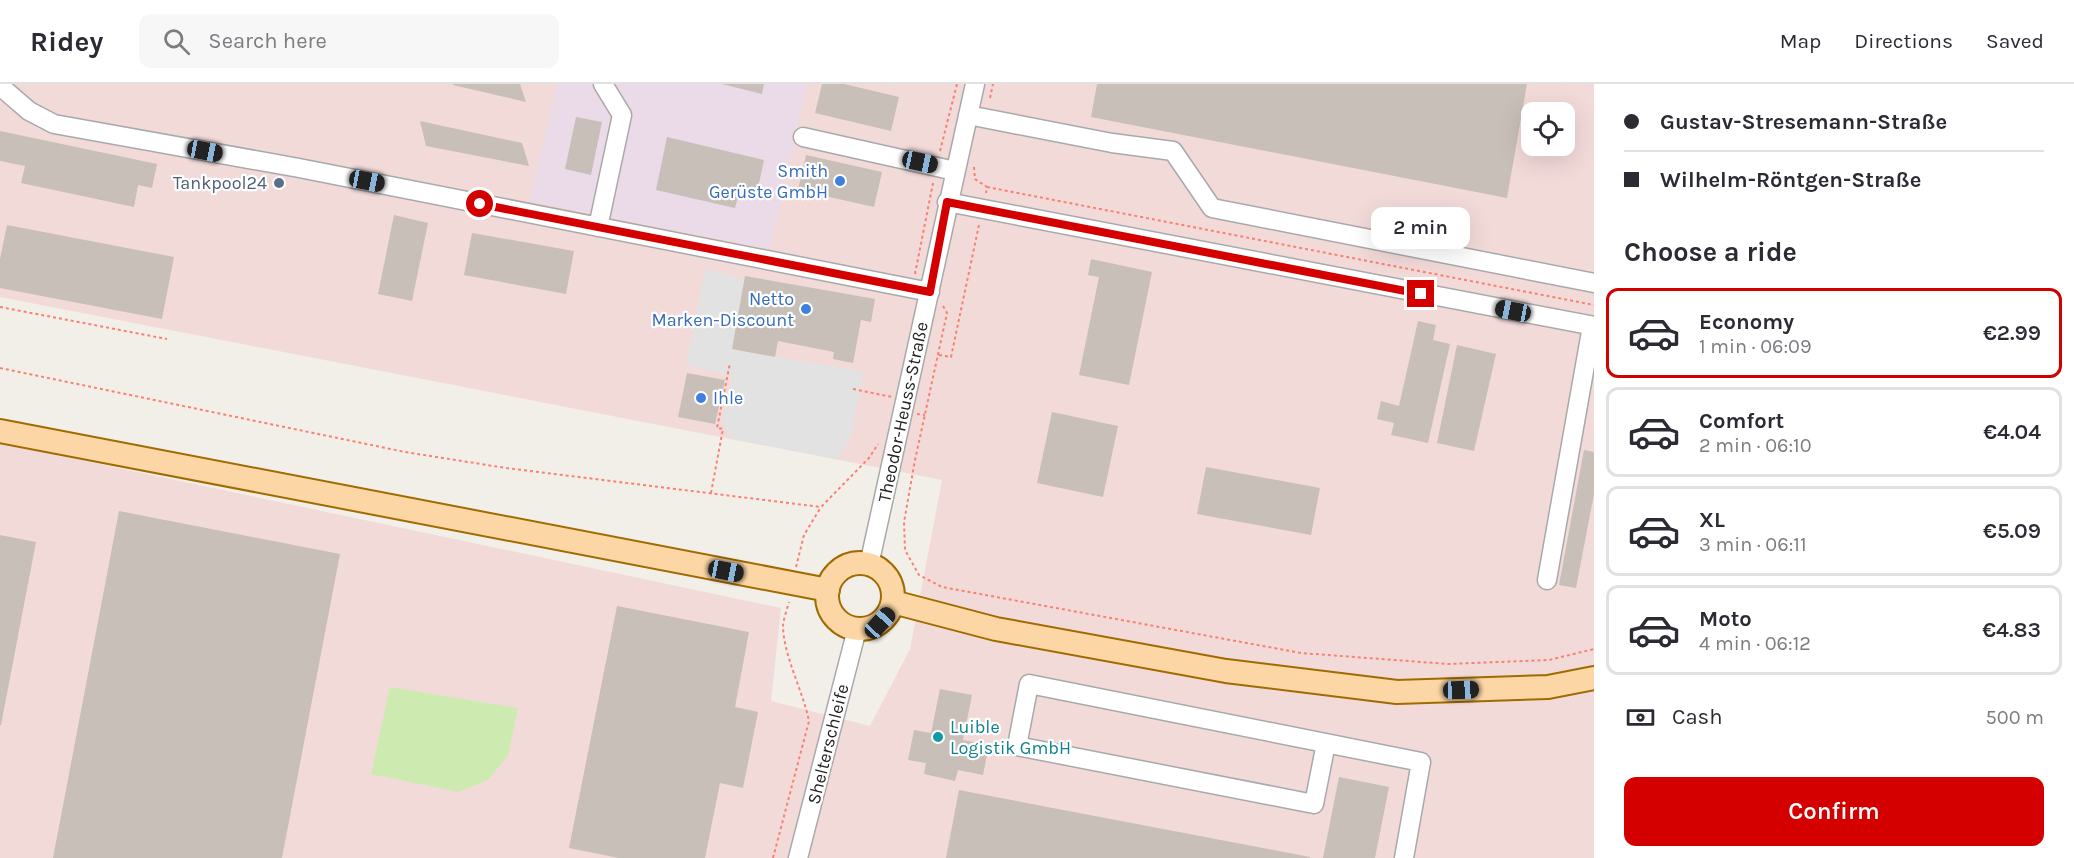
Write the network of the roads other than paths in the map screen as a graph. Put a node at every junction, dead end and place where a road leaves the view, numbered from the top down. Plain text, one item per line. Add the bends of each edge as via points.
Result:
1 (603, 84) edge
2 (975, 84) edge
3 (0, 86) edge
4 (976, 117) junction
5 (803, 137) dead end
6 (955, 171) junction
7 (947, 202) junction
8 (598, 227) junction
9 (1594, 283) edge
10 (930, 292) junction
11 (1593, 326) edge
12 (0, 431) edge
13 (869, 565) junction
14 (1547, 580) dead end
15 (828, 590) junction
16 (893, 602) junction
17 (857, 629) junction
18 (1594, 678) edge
19 (1326, 743) junction
20 (798, 858) edge
21 (1404, 858) edge

1 - 8 street via 622,115
2 - 4 street, Theodor-Heuss-Straße
3 - 8 street via 29,111 54,124 287,165
4 - 6 street, Theodor-Heuss-Straße
4 - 9 street via 1173,151 1212,208
5 - 6 street
6 - 7 street, Theodor-Heuss-Straße
7 - 10 street, Theodor-Heuss-Straße
7 - 11 street
8 - 10 street
10 - 13 street, Theodor-Heuss-Straße via 899,405
11 - 14 street
12 - 15 main road
13 - 15 main road via 858,563 838,572
13 - 16 main road via 888,579
15 - 17 main road via 828,604 834,616
16 - 17 main road via 880,623
16 - 18 main road via 996,629 1226,671 1397,692 1548,687
17 - 20 street, Shelterschleife
19 - 19 street via 1029,684 1017,746 1314,804
19 - 21 street via 1421,762

